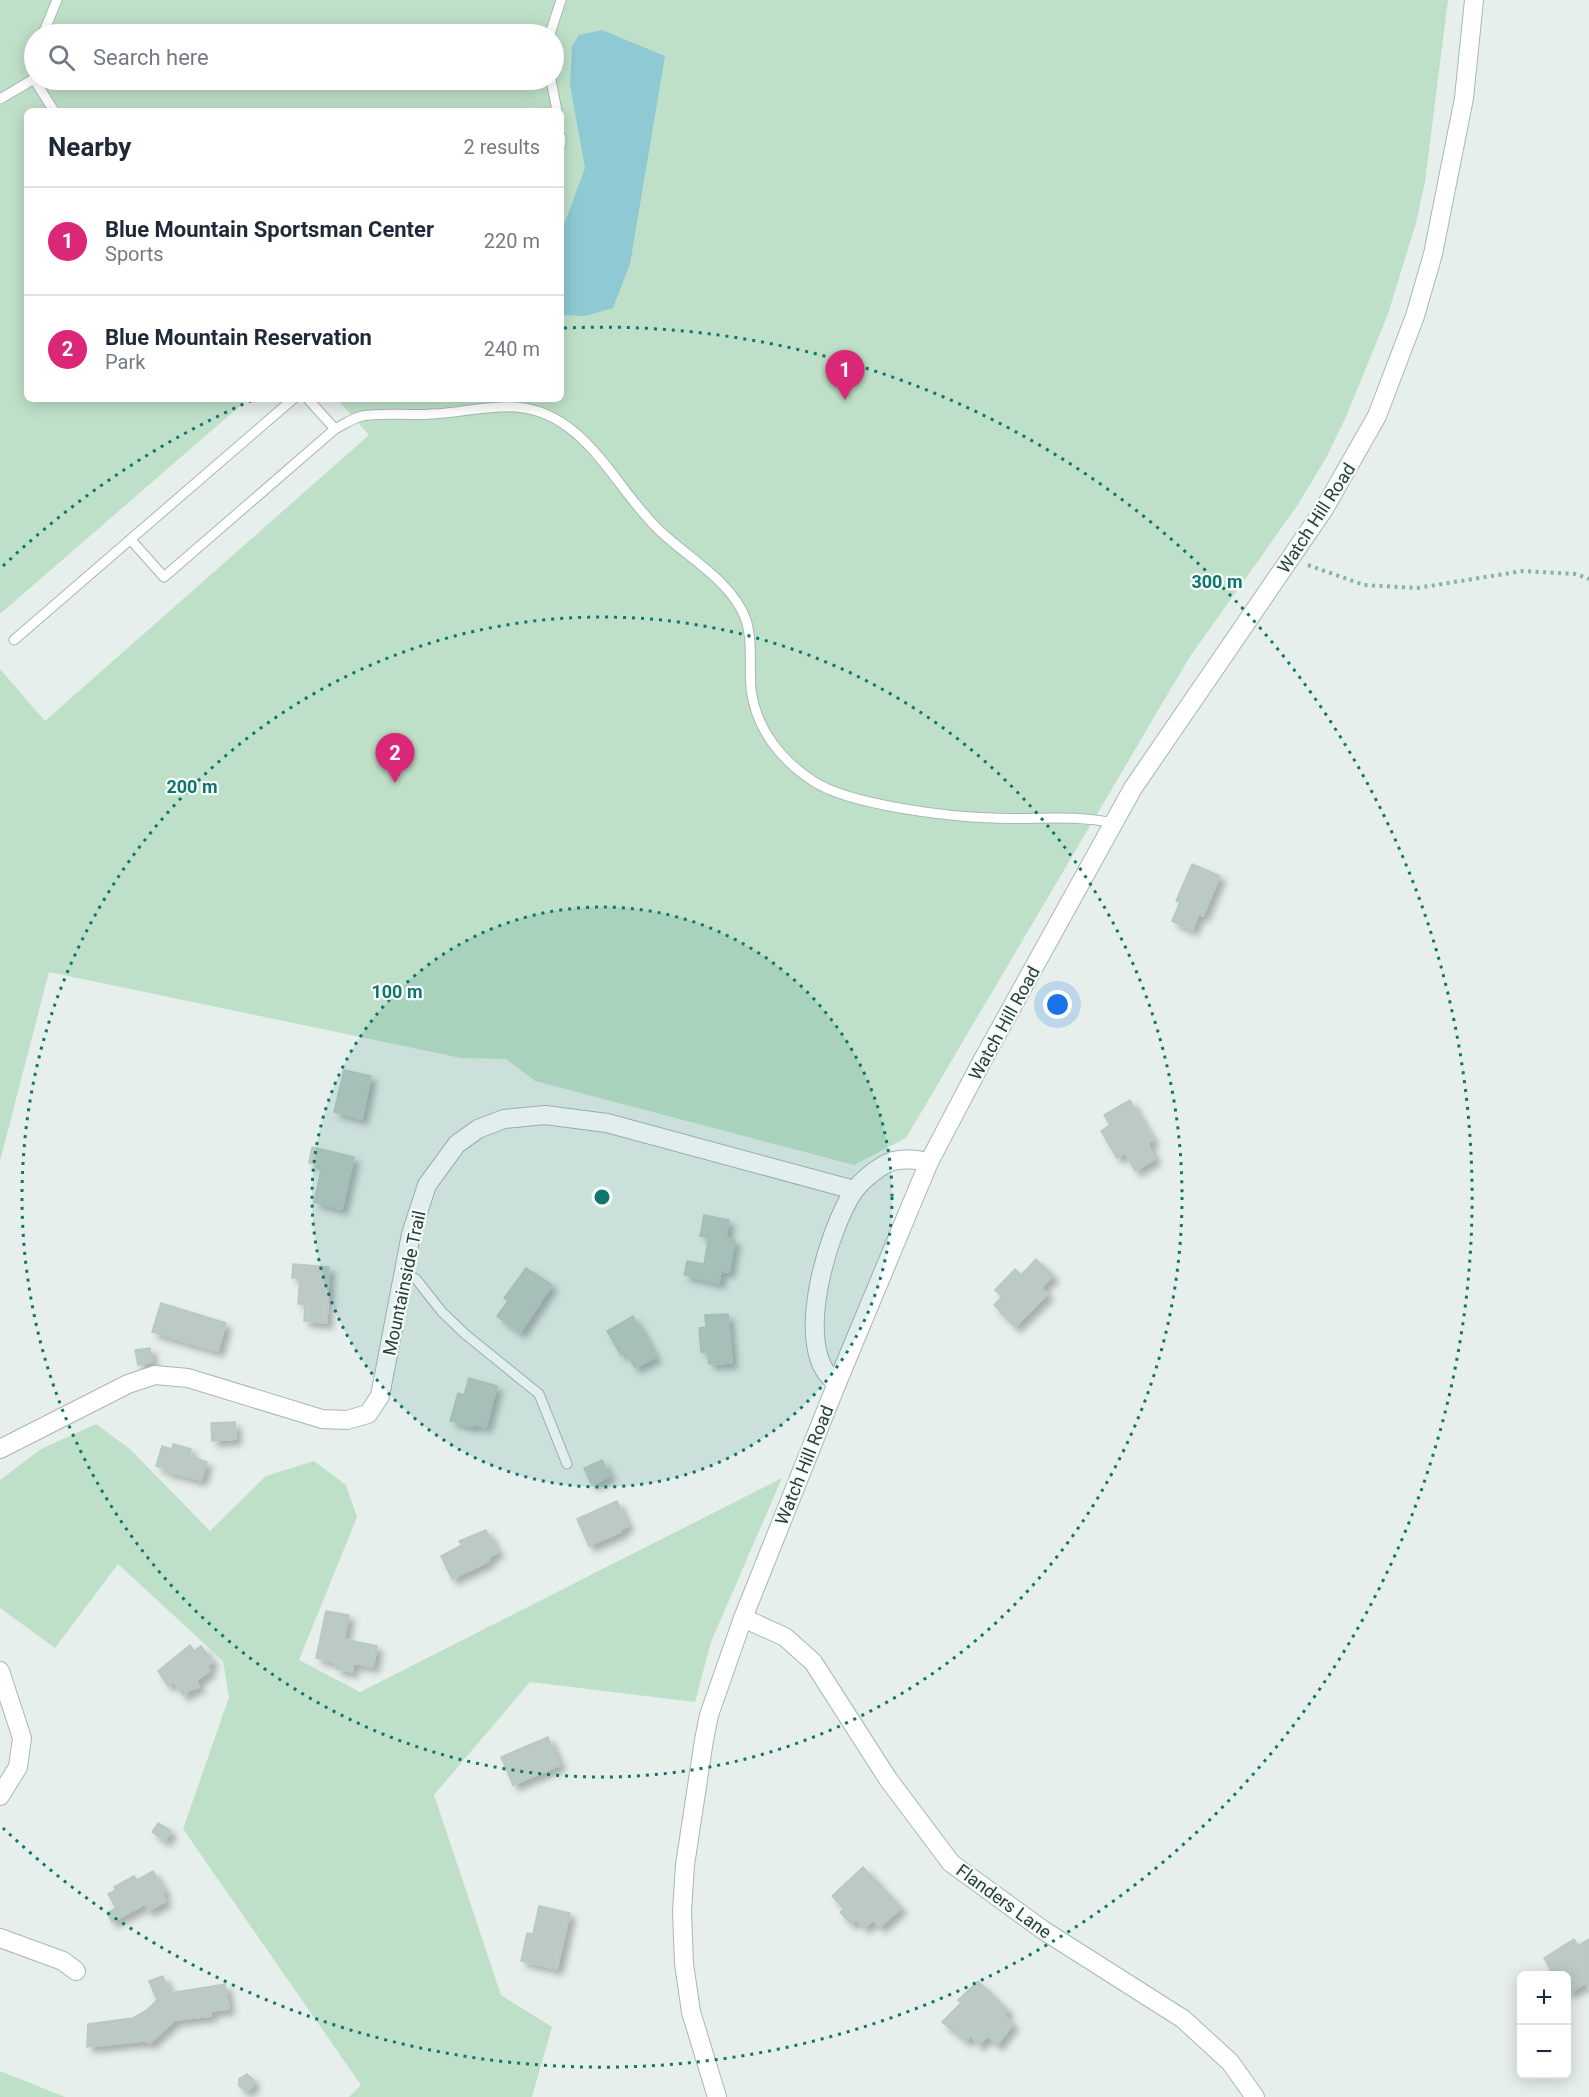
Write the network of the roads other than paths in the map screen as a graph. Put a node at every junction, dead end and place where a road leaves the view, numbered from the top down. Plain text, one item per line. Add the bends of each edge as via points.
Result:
1 (57, 0) edge
2 (561, 0) edge
3 (1474, 0) edge
4 (47, 24) edge
5 (553, 24) edge
6 (24, 83) edge
7 (42, 90) edge
8 (554, 90) edge
9 (0, 99) edge
10 (52, 108) edge
11 (557, 108) edge
12 (290, 402) edge
13 (311, 402) edge
14 (507, 403) edge
15 (335, 429) junction
16 (131, 540) junction
17 (14, 640) dead end
18 (1113, 823) junction
19 (929, 1162) junction
20 (854, 1190) junction
21 (404, 1273) junction
22 (837, 1383) junction
23 (0, 1449) edge
24 (567, 1464) dead end
25 (743, 1618) junction
26 (0, 1671) edge
27 (0, 1796) edge
28 (0, 1938) edge
29 (76, 1971) dead end
30 (717, 2097) edge
31 (1255, 2097) edge

1 - 4 lane
2 - 5 lane
3 - 18 street, Watch Hill Road via 1453,162 1433,254 1398,366 1363,442 1324,509 1168,735
6 - 9 lane
7 - 10 lane
8 - 11 lane
12 - 16 lane
13 - 15 lane
14 - 15 lane via 433,414 361,416
14 - 18 lane via 541,412 572,430 602,460 652,524 736,600 746,620 751,690 758,719 774,748 816,783 883,805 992,818 1090,818
15 - 16 lane via 164,577
16 - 17 lane
18 - 19 street, Watch Hill Road
19 - 20 street via 910,1158 892,1162
19 - 22 street, Watch Hill Road
20 - 21 street, Mountainside Trail via 607,1123 545,1115 504,1119 478,1129 457,1144 427,1185 411,1234
20 - 22 street via 829,1245 820,1275 816,1313 820,1364 826,1376
21 - 23 street, Mountainside Trail via 380,1396 368,1414 347,1420 322,1419 188,1378 155,1375 128,1384
21 - 24 lane via 416,1279 465,1334 538,1394
22 - 25 street, Watch Hill Road
25 - 30 street, Watch Hill Road via 709,1715 684,1888 684,1964 691,2012
25 - 31 street, Flanders Lane via 785,1637 813,1662 888,1779 951,1863 1043,1930 1183,2019 1230,2062
26 - 27 street via 22,1738 18,1767
28 - 29 street via 63,1961

